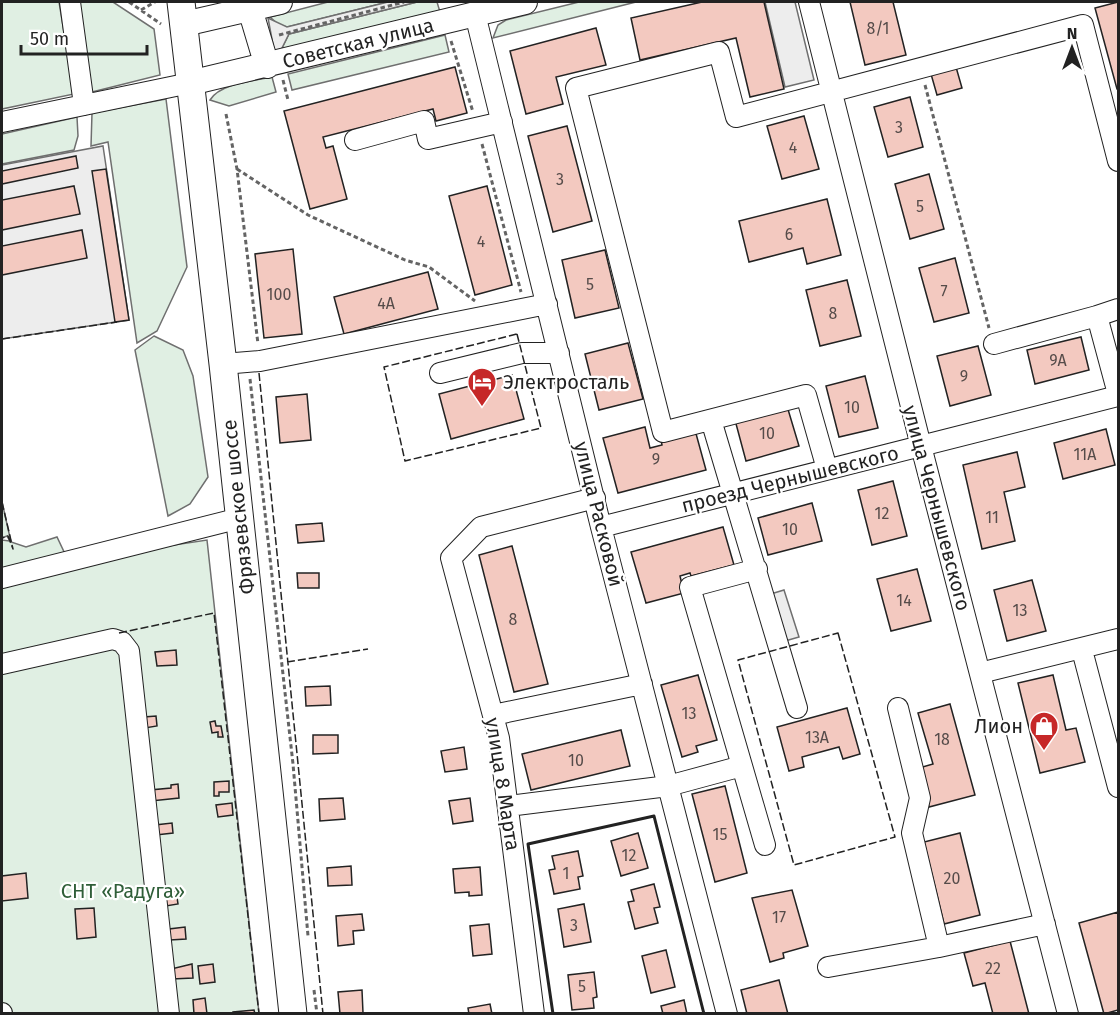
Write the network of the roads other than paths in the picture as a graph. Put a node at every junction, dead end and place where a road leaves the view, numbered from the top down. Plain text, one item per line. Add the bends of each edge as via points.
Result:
1 (70, 2) edge
2 (280, 2) edge
3 (525, 2) edge
4 (809, 2) edge
5 (247, 5) edge
6 (475, 14) junction
7 (176, 17) edge
8 (267, 66) junction
9 (190, 83) junction
10 (831, 92) junction
11 (84, 105) junction
12 (2, 122) edge
13 (502, 122) junction
14 (355, 140) dead end
15 (1119, 161) edge
16 (547, 304) junction
17 (1119, 309) edge
18 (1097, 316) junction
19 (994, 344) road end
20 (560, 353) junction
21 (244, 362) junction
22 (440, 373) dead end
23 (1119, 395) edge
24 (711, 420) junction
25 (921, 446) junction
26 (827, 469) junction
27 (732, 493) junction
28 (595, 498) junction
29 (240, 519) junction
30 (601, 527) junction
31 (756, 569) junction
32 (2, 578) edge
33 (1119, 639) edge
34 (1082, 650) junction
35 (2, 664) edge
36 (980, 674) junction
37 (642, 684) junction
38 (797, 708) dead end
39 (897, 708) dead end
40 (493, 715) junction
41 (742, 766) junction
42 (668, 786) junction
43 (1119, 787) edge
44 (508, 806) junction
45 (765, 846) dead end
46 (1045, 924) junction
47 (939, 947) junction
48 (828, 967) dead end
49 (170, 1014) edge
50 (293, 1014) edge
51 (534, 1014) edge
52 (727, 1014) edge
53 (1068, 1014) edge

1 - 11 street
2 - 5 main road
3 - 6 main road, Советская улица
4 - 10 street, улица Чернышевского
5 - 7 main road
5 - 8 main road
6 - 8 main road, Советская улица
6 - 13 street, улица Расковой
7 - 9 highway, Фрязевское шоссе
8 - 9 main road, Советская улица
9 - 11 street
9 - 21 highway, Фрязевское шоссе
10 - 15 street via 1083,25
10 - 24 street via 736,117 719,52 576,88 663,432
10 - 25 street, улица Чернышевского
11 - 12 street
13 - 14 street via 428,139 424,122
13 - 16 street, улица Расковой
16 - 20 street, улица Расковой
16 - 21 street
17 - 18 street
18 - 19 street
18 - 23 street
20 - 22 street via 522,353
20 - 28 street, улица Расковой
21 - 29 highway, Фрязевское шоссе
23 - 25 street, проезд Чернышевского
24 - 26 street via 806,395
24 - 27 street
25 - 26 street, проезд Чернышевского
25 - 36 street, улица Чернышевского
26 - 27 street, проезд Чернышевского
27 - 30 street, проезд Чернышевского
27 - 31 street
28 - 30 street, улица Расковой
28 - 40 street, улица 8 Марта via 481,527 452,558
29 - 32 street
29 - 50 highway, Фрязевское шоссе
30 - 37 street, улица Расковой
31 - 38 street
31 - 41 street via 690,587
33 - 34 street
34 - 36 street
34 - 43 street
35 - 49 street via 113,639 129,651
36 - 46 street, улица Чернышевского
37 - 40 street
37 - 42 street, улица Расковой
39 - 47 street via 920,798 912,833
40 - 44 street, улица 8 Марта via 500,738
41 - 42 street
41 - 45 street
42 - 44 street
42 - 52 street, улица Расковой
44 - 51 street, улица 8 Марта
46 - 47 street
46 - 53 street, улица Чернышевского
47 - 48 street

